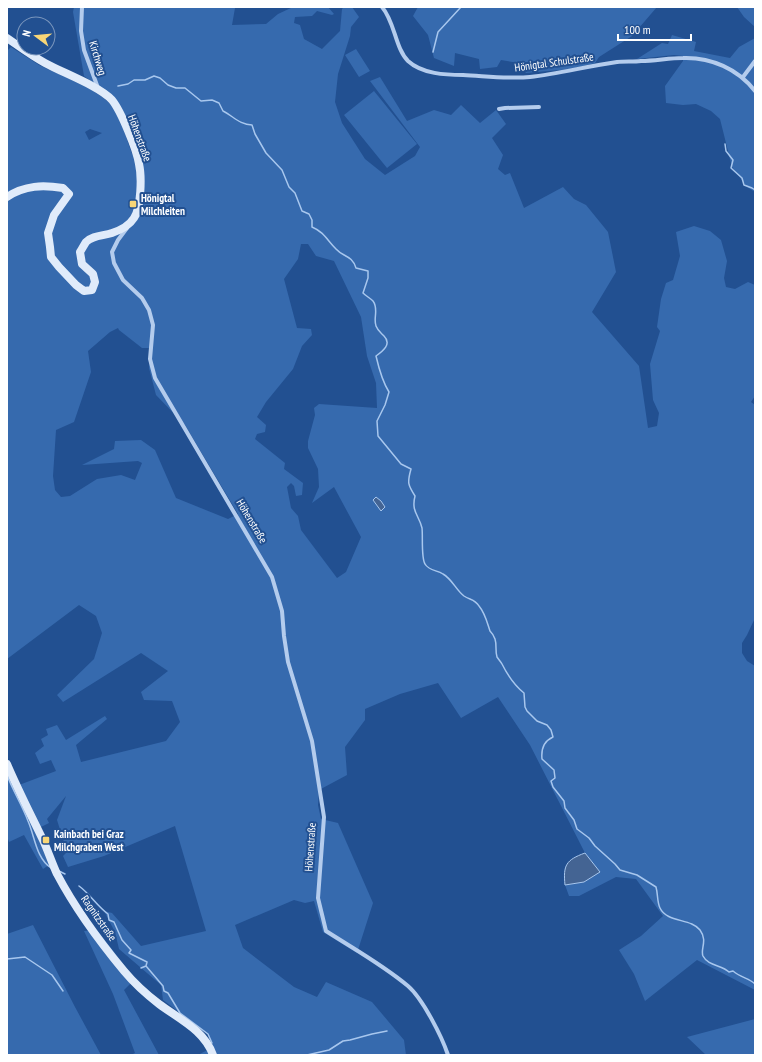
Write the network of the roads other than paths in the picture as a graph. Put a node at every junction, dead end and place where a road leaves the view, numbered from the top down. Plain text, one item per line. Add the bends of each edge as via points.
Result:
1 (82, 7) edge
2 (382, 7) edge
3 (7, 38) edge
4 (755, 61) edge
5 (742, 77) junction
6 (99, 90) junction
7 (755, 91) edge
8 (539, 107) dead end
9 (499, 109) dead end
10 (7, 197) edge
11 (128, 226) junction
12 (7, 764) edge
13 (213, 1055) edge
14 (448, 1055) edge

1 - 6 street, Kirchweg via 81,31 84,50
2 - 5 street, Hönigtal Schulstraße via 408,61 430,72 518,78 564,73 618,62 686,58 725,66
3 - 6 main road, Höhenstraße via 44,63
4 - 5 street
5 - 7 street, Hönigtal Schulstraße
6 - 11 main road, Höhenstraße via 112,100 121,115 139,164 138,205 135,216
8 - 9 street
10 - 11 main road via 22,188 35,186 63,188 69,194 54,215 48,233 51,257 76,286 84,291 92,290 96,282 93,274 82,264 80,252 87,241
11 - 14 street, Höhenstraße via 112,252 114,263 123,280 142,298 149,310 153,325 150,359 155,378 272,578 282,611 288,662 312,741 324,817 318,898 326,932 372,960 409,987 427,1011
12 - 13 main road, Ragnitzstraße via 58,874 90,927 139,987 199,1032

